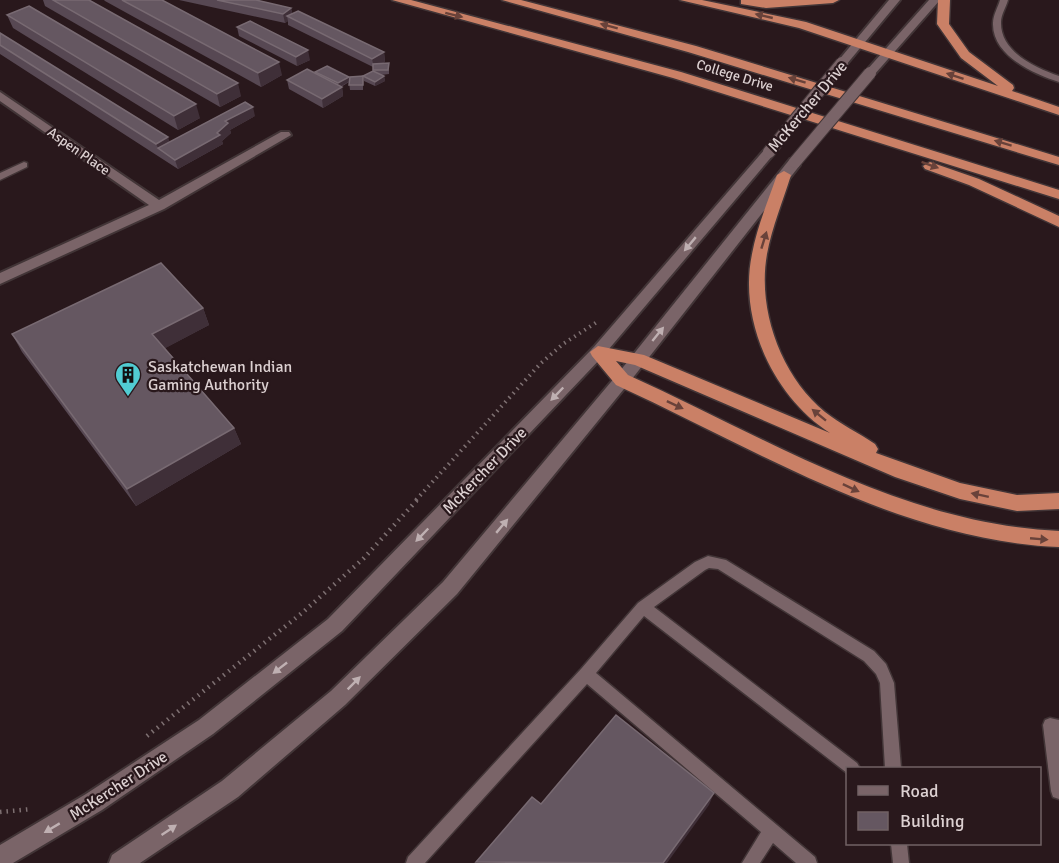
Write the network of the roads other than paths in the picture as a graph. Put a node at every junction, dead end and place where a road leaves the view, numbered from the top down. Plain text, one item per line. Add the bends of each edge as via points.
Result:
1 (398, 0) edge
2 (508, 0) edge
3 (686, 0) edge
4 (720, 0) edge
5 (833, 0) edge
6 (895, 0) edge
7 (935, 0) edge
8 (944, 0) edge
9 (1004, 0) edge
10 (861, 44) junction
11 (888, 54) junction
12 (677, 75) junction
13 (1059, 79) edge
14 (0, 96) edge
15 (1030, 101) junction
16 (1059, 111) edge
17 (285, 135) dead end
18 (1059, 161) edge
19 (24, 165) dead end
20 (790, 169) junction
21 (0, 177) edge
22 (1059, 195) edge
23 (159, 206) junction
24 (1059, 222) edge
25 (0, 279) edge
26 (598, 352) junction
27 (638, 359) junction
28 (622, 380) junction
29 (902, 472) junction
30 (1059, 501) edge
31 (1059, 539) edge
32 (643, 608) junction
33 (586, 674) junction
34 (1059, 727) edge
35 (851, 767) edge
36 (893, 767) edge
37 (1059, 791) edge
38 (771, 831) junction
39 (899, 845) edge
40 (0, 858) edge
41 (120, 863) edge
42 (414, 863) edge
43 (750, 863) edge
44 (809, 863) edge
45 (901, 863) edge

1 -> 12 highway, College Drive
18 -> 2 highway, College Drive via 692,49
10 -> 3 highway via 802,25
4 - 5 highway via 766,5
6 - 10 street, McKercher Drive
7 - 11 street, McKercher Drive
8 - 15 highway via 943,24 965,55
9 - 13 lane via 997,22 999,34 1019,61 1033,71
10 - 11 highway
10 -> 26 street, McKercher Drive, bridge
15 -> 11 highway
11 - 20 street, McKercher Drive, bridge
12 - 22 highway, College Drive
12 -> 24 highway via 974,182
14 - 23 street, Aspen Place
15 - 16 highway
17 - 23 street
19 - 21 lane
27 -> 20 street, McKercher Drive
29 -> 20 highway via 817,415 789,384 772,352 757,303 759,256
23 - 25 street
26 - 27 highway
26 - 28 highway
26 -> 40 street, McKercher Drive via 335,625 206,727 94,802
27 - 28 street, McKercher Drive
27 - 29 highway
28 -> 31 highway via 874,499 961,527
41 -> 28 street, McKercher Drive via 230,789 338,699 450,588
30 -> 29 highway via 1017,503 960,491
32 - 33 lane
32 - 35 lane
32 - 36 lane via 700,566 708,562 721,564 869,656 887,683
33 - 38 lane
33 - 42 lane
34 - 37 lane via 1050,725
38 - 43 lane
38 - 44 lane
39 - 45 lane

